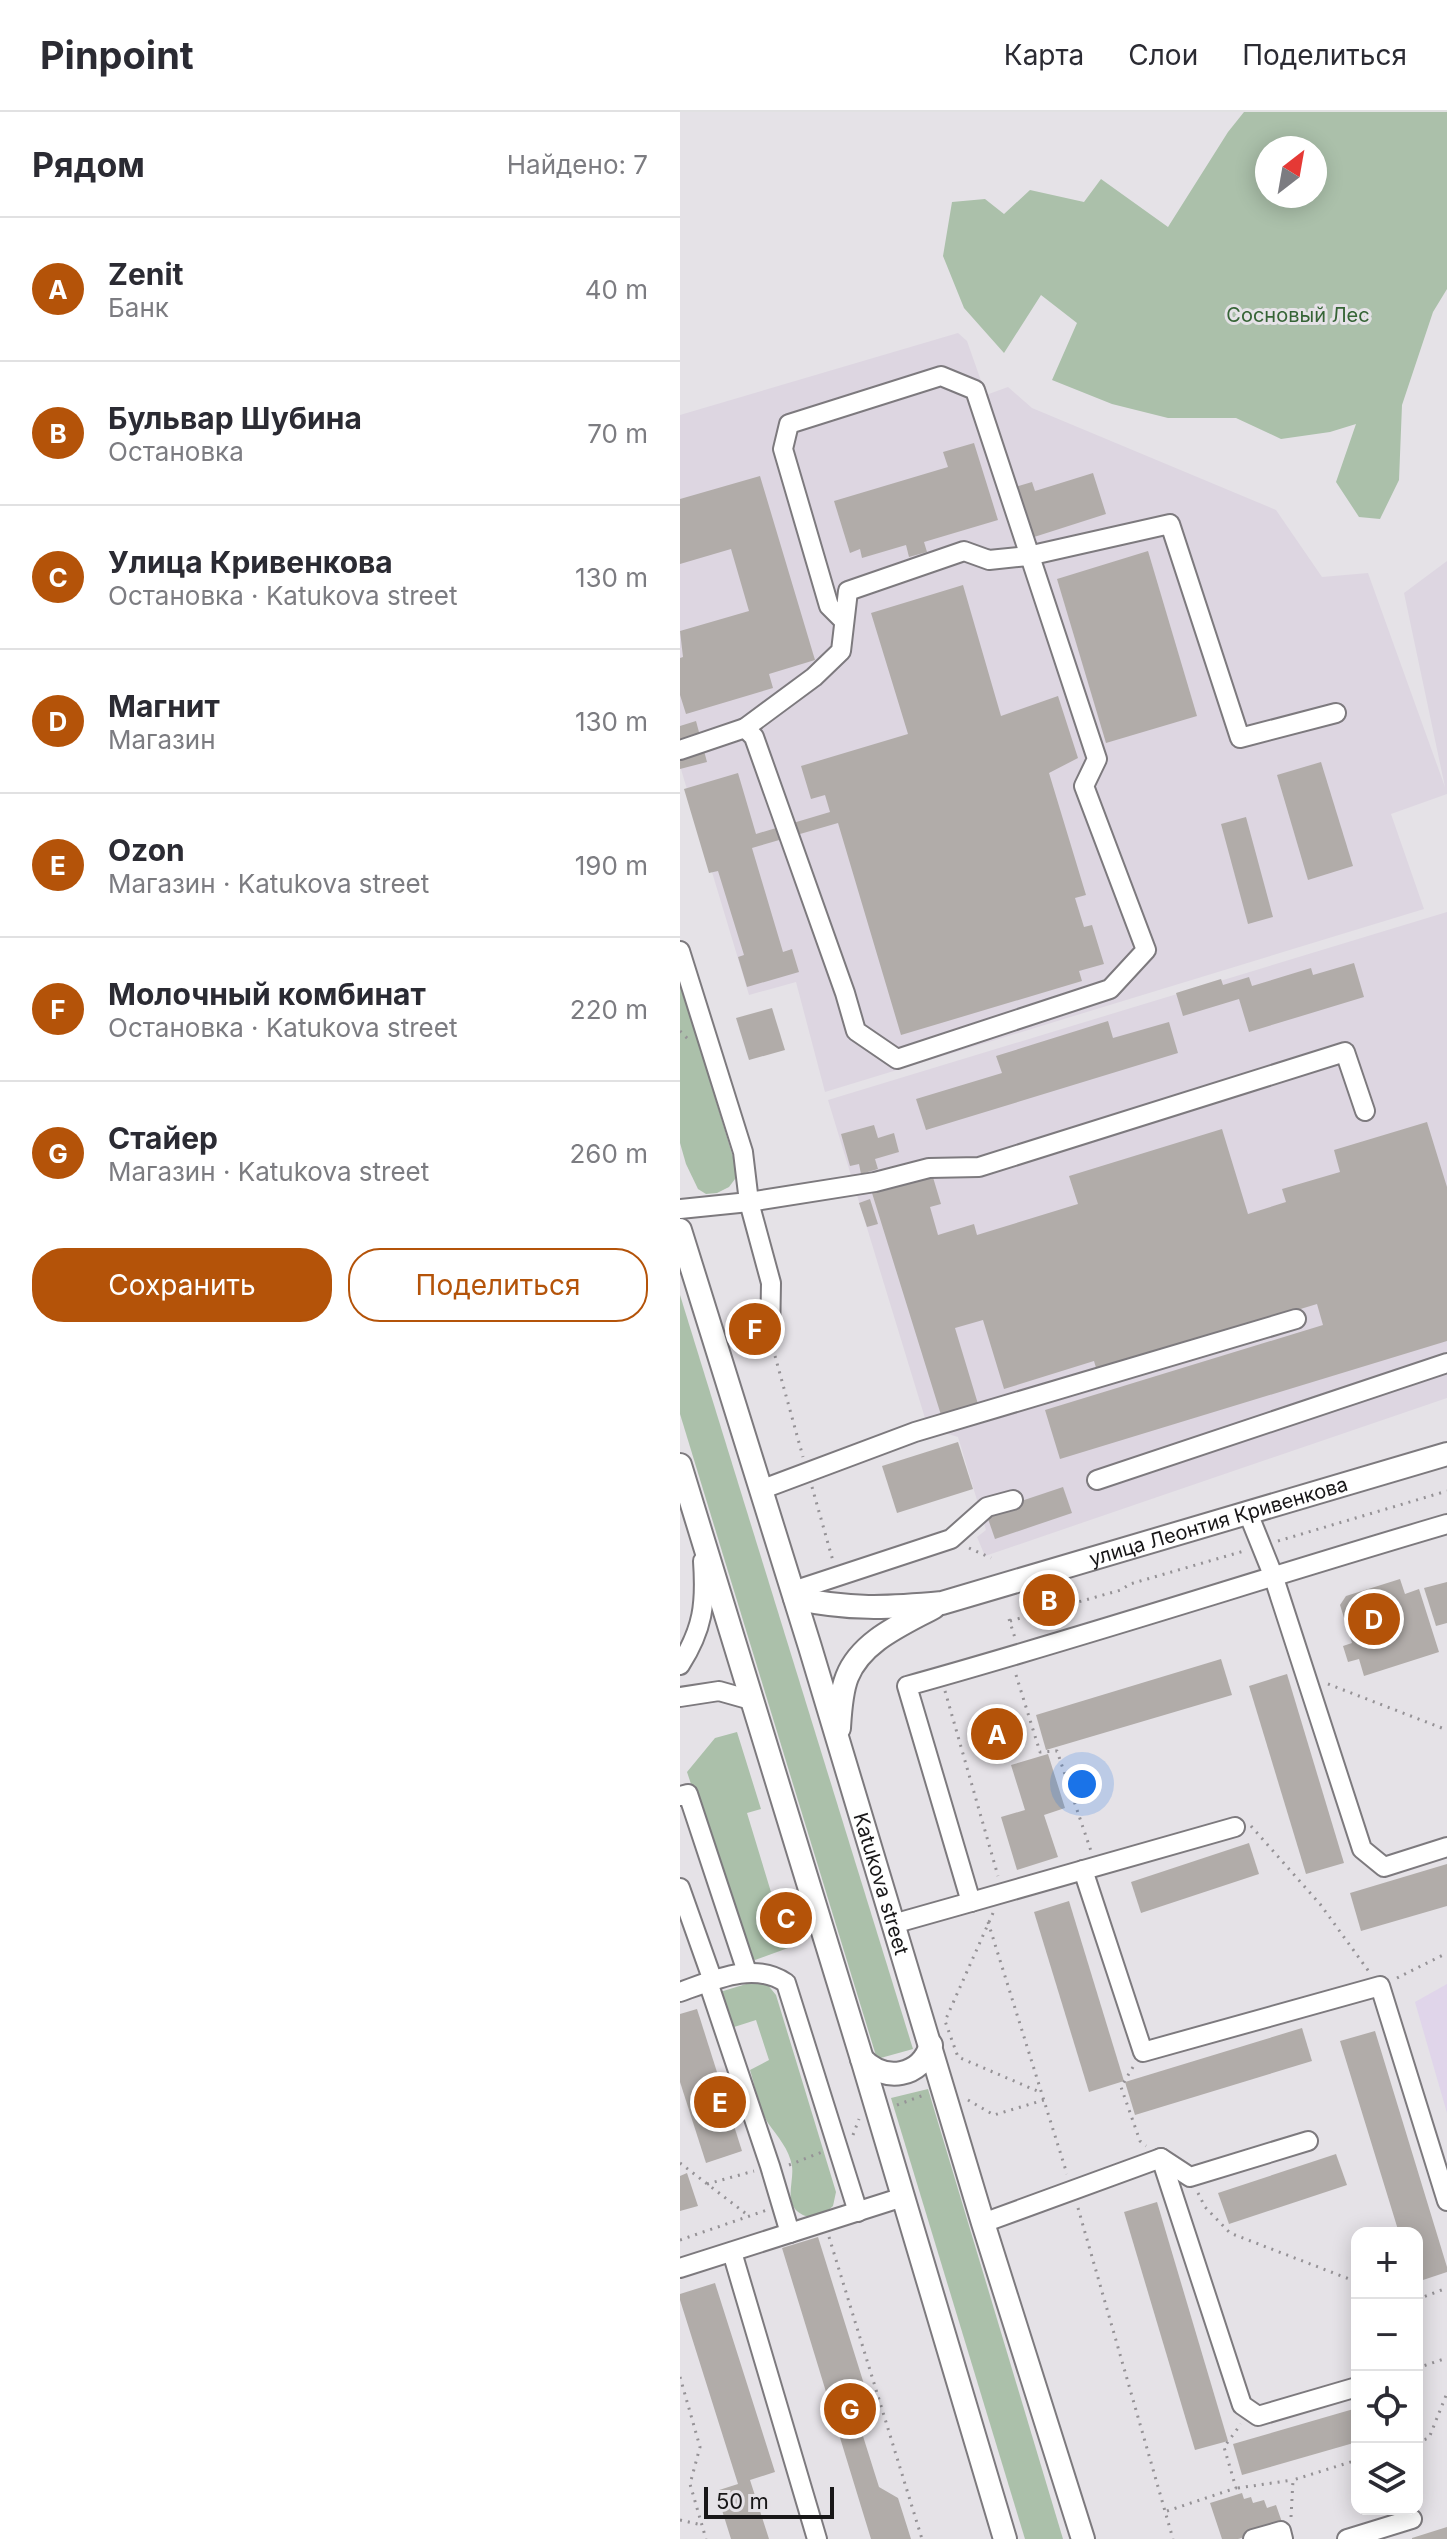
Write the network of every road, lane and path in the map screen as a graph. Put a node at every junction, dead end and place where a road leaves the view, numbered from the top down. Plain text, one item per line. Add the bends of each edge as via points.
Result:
1 (1028, 556) junction
2 (844, 621) junction
3 (1336, 713) dead end
4 (745, 728) junction
5 (680, 750) edge
6 (680, 951) edge
7 (1365, 1111) dead end
8 (749, 1202) junction
9 (680, 1209) edge
10 (682, 1243) edge
11 (1296, 1319) dead end
12 (770, 1339) dead end
13 (1447, 1363) edge
14 (1447, 1454) edge
15 (680, 1465) edge
16 (1097, 1480) dead end
17 (760, 1490) junction
18 (1447, 1491) edge
19 (1013, 1500) dead end
20 (1248, 1513) junction
21 (1447, 1524) edge
22 (702, 1535) junction
23 (951, 1539) junction
24 (1261, 1546) junction
25 (991, 1558) dead end
26 (1273, 1575) junction
27 (794, 1594) junction
28 (942, 1603) junction
29 (1010, 1621) dead end
30 (1010, 1655) junction
31 (680, 1665) edge
32 (1306, 1675) junction
33 (941, 1677) junction
34 (680, 1697) edge
35 (751, 1700) junction
36 (1447, 1730) edge
37 (838, 1738) junction
38 (680, 1796) edge
39 (1235, 1827) joint
40 (1447, 1847) edge
41 (1089, 1868) junction
42 (680, 1888) edge
43 (1003, 1893) junction
44 (971, 1902) junction
45 (988, 1922) junction
46 (893, 1924) junction
47 (1447, 1953) edge
48 (747, 1972) junction
49 (710, 1982) junction
50 (1380, 1986) junction
51 (680, 1992) edge
52 (931, 2045) junction
53 (1143, 2052) junction
54 (958, 2057) junction
55 (862, 2059) junction
56 (951, 2085) junction
57 (1042, 2093) junction
58 (1044, 2100) junction
59 (878, 2111) junction
60 (827, 2113) junction
61 (1308, 2141) dead end
62 (837, 2146) junction
63 (1161, 2158) junction
64 (680, 2163) edge
65 (770, 2166) junction
66 (1190, 2177) junction
67 (707, 2184) junction
68 (1072, 2190) junction
69 (903, 2197) junction
70 (1447, 2201) edge
71 (782, 2206) junction
72 (858, 2212) junction
73 (749, 2216) junction
74 (825, 2222) junction
75 (983, 2223) junction
76 (790, 2233) junction
77 (680, 2240) edge
78 (732, 2252) junction
79 (680, 2268) edge
80 (1351, 2280) edge
81 (1447, 2288) edge
82 (1423, 2297) edge
83 (1447, 2358) edge
84 (1423, 2366) edge
85 (680, 2377) edge
86 (1351, 2389) edge
87 (682, 2392) edge
88 (1447, 2393) edge
89 (1251, 2411) junction
90 (1423, 2440) edge
91 (1351, 2462) edge
92 (1293, 2480) junction
93 (1236, 2488) junction
94 (1165, 2511) junction
95 (1412, 2519) dead end
96 (680, 2520) edge
97 (702, 2525) junction
98 (1282, 2535) edge
99 (706, 2539) edge
100 (817, 2539) edge
101 (922, 2539) edge
102 (1005, 2539) edge
103 (1083, 2539) edge
104 (1173, 2539) edge
105 (1253, 2539) edge
106 (1347, 2539) edge

1 - 2 street via 989,560 964,551 848,591
1 - 2 street via 975,390 941,376 789,424 783,449 829,606
1 - 3 street via 1170,524 1240,738
1 - 4 street via 1097,759 1084,786 1146,950 1110,989 897,1059 856,1031 754,737
2 - 4 street via 841,651
4 - 5 street
6 - 8 street via 743,1152
7 - 8 street via 1345,1052 979,1167 929,1168
8 - 9 street
8 - 12 street via 771,1283
10 - 17 main road, Katukova street
11 - 17 street via 915,1432
13 - 16 street
14 - 20 main road, улица Леонтия Кривенкова
15 - 22 main road
17 - 27 main road, Katukova street
18 - 24 path
19 - 23 street via 987,1507
20 - 24 street
20 - 28 main road, улица Леонтия Кривенкова
21 - 26 street
22 - 31 street via 706,1594 696,1640
22 - 35 main road
23 - 25 path
23 - 27 street
24 - 26 street
24 - 29 path
26 - 30 street
26 - 32 street
27 - 28 main road via 824,1604 880,1609
27 - 37 main road, Katukova street
28 - 37 main road via 860,1655 847,1678
30 - 33 street
30 - 41 path via 1040,1752 1057,1751
32 - 36 path
32 - 40 street via 1362,1849 1384,1867
33 - 43 path
33 - 44 street via 907,1686
34 - 35 street via 719,1691
35 - 55 main road
37 - 46 main road, Katukova street
38 - 48 street via 688,1794
39 - 41 street
39 - 50 path via 1250,1825 1320,1904
41 - 43 street
41 - 53 street
42 - 49 street
43 - 44 street
43 - 45 path
44 - 46 street
45 - 54 path via 945,2021
45 - 57 path
46 - 52 main road, Katukova street
47 - 50 path
48 - 49 street
48 - 60 street via 773,1974 786,1983
49 - 51 street
49 - 65 street
50 - 53 street
50 - 70 street
52 - 55 main road via 922,2062 896,2075
52 - 56 main road, Katukova street
53 - 63 path via 1121,2087 1140,2141
54 - 56 path
54 - 57 path
55 - 59 main road
56 - 58 path via 994,2115
56 - 59 path
56 - 75 main road, Katukova street
57 - 58 path
58 - 68 path
59 - 69 main road
60 - 62 street
60 - 62 path via 860,2116 852,2136
61 - 66 street
62 - 65 path via 792,2165
62 - 72 street
63 - 66 street
63 - 68 street
63 - 89 street via 1242,2405
64 - 67 path
65 - 67 path
65 - 71 street
66 - 80 path via 1205,2207 1230,2233
67 - 73 path
68 - 75 street
68 - 94 path
69 - 72 street
69 - 102 main road
71 - 73 path
71 - 76 street
72 - 74 street
73 - 77 path
74 - 76 street
74 - 101 path
75 - 103 main road, Katukova street
76 - 78 street
78 - 79 street
78 - 100 street
81 - 82 path
83 - 84 path
85 - 87 path
86 - 89 street via 1258,2416
87 - 97 path via 700,2447 690,2484
88 - 90 path via 1429,2438
89 - 93 path via 1224,2447
91 - 92 path
92 - 93 path
92 - 98 path via 1291,2522
93 - 94 path
94 - 104 path
95 - 106 street
96 - 97 path
97 - 99 path
98 - 105 street

